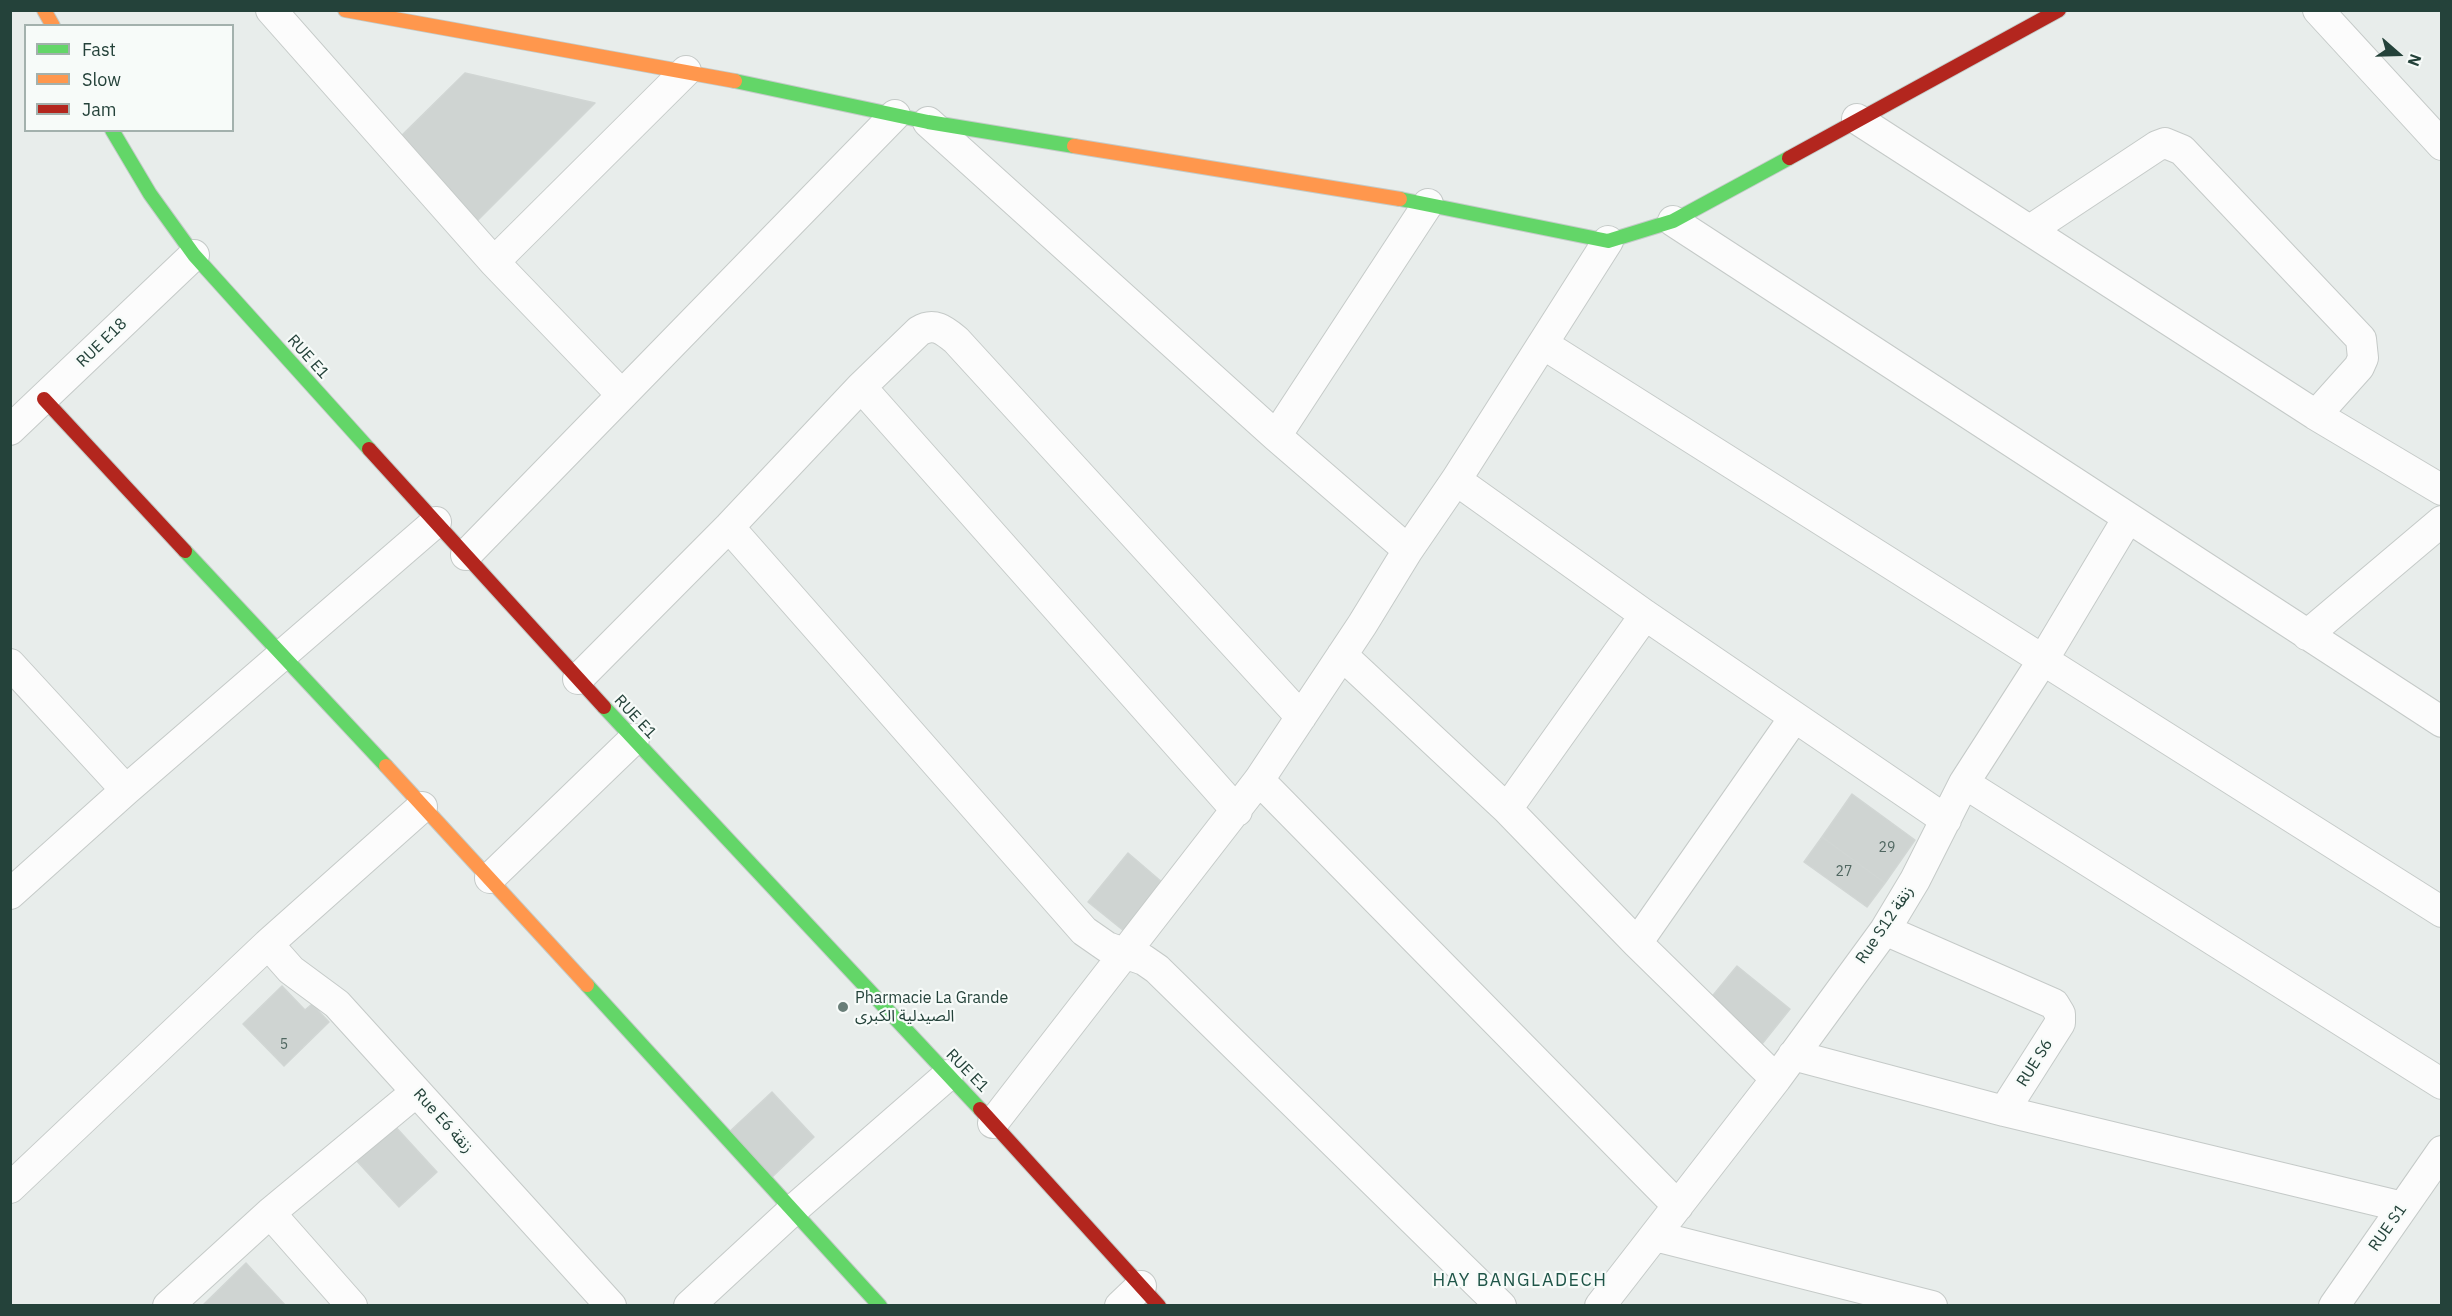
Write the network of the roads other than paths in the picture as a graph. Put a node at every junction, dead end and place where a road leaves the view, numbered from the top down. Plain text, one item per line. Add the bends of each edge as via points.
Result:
1 (44, 10) edge
2 (271, 10) edge
3 (345, 10) edge
4 (2059, 10) edge
5 (2318, 10) edge
6 (51, 24) edge
7 (686, 71) junction
8 (895, 115) junction
9 (1857, 119) junction
10 (928, 122) junction
11 (112, 132) edge
12 (2442, 145) edge
13 (1428, 204) junction
14 (1673, 220) junction
15 (2030, 230) junction
16 (1608, 241) junction
17 (194, 255) junction
18 (494, 262) junction
19 (1543, 344) junction
20 (861, 387) junction
21 (622, 395) junction
22 (44, 399) junction
23 (2316, 415) junction
24 (10, 430) edge
25 (1276, 436) junction
26 (1456, 480) junction
27 (2442, 490) edge
28 (2128, 518) junction
29 (2442, 521) edge
30 (436, 522) junction
31 (729, 527) junction
32 (1408, 550) junction
33 (466, 555) junction
34 (1645, 615) junction
35 (2307, 635) junction
36 (1342, 654) junction
37 (282, 656) junction
38 (2043, 660) junction
39 (10, 664) edge
40 (578, 679) junction
41 (1301, 717) junction
42 (1794, 718) junction
43 (2442, 722) edge
44 (634, 740) junction
45 (1260, 780) junction
46 (1964, 783) junction
47 (126, 790) junction
48 (422, 807) junction
49 (1507, 809) junction
50 (1237, 811) junction
51 (1946, 820) junction
52 (490, 878) junction
53 (10, 894) edge
54 (2442, 912) edge
55 (1884, 930) junction
56 (1636, 943) junction
57 (268, 944) junction
58 (1125, 954) junction
59 (1793, 1055) junction
60 (948, 1075) junction
61 (1776, 1079) junction
62 (2442, 1084) edge
63 (416, 1092) junction
64 (2004, 1111) junction
65 (993, 1123) junction
66 (2442, 1151) edge
67 (10, 1188) edge
68 (1678, 1206) junction
69 (2403, 1207) junction
70 (794, 1209) junction
71 (270, 1213) junction
72 (1655, 1236) junction
73 (1140, 1299) edge
74 (168, 1305) edge
75 (352, 1305) edge
76 (611, 1305) edge
77 (689, 1305) edge
78 (880, 1305) edge
79 (1501, 1305) edge
80 (1600, 1305) edge
81 (1932, 1305) edge
82 (2334, 1305) edge

1 - 6 street
2 - 18 street
3 - 7 street
4 - 9 street
5 - 12 street
7 - 8 street
7 - 18 street
8 - 10 street
8 - 21 street
9 - 14 street
9 - 15 street
10 - 13 street
10 - 25 street
11 - 17 street, RUE E1
13 - 16 street
13 - 25 street
14 - 16 street
14 - 28 street
15 - 23 street
15 - 23 street via 2157,146 2165,143 2182,150 2361,339 2363,358 2359,367
16 - 19 street
17 - 22 street, RUE E18
17 - 30 street, RUE E1
18 - 21 street
19 - 26 street
19 - 38 street
20 - 31 street
20 - 41 street via 926,327 935,326 947,332
20 - 50 street
21 - 33 street
22 - 24 street, RUE E18
22 - 37 street
23 - 27 street
25 - 32 street
26 - 32 street
26 - 34 street
28 - 35 street
28 - 38 street, Rue S12 زنقة
29 - 35 street
30 - 33 street, RUE E1
30 - 37 street
31 - 40 street
31 - 58 street via 1084,932
32 - 36 street
33 - 40 street, RUE E1
34 - 42 street
34 - 49 street
35 - 43 street
36 - 41 street
36 - 49 street
37 - 47 street
37 - 48 street
38 - 46 street, Rue S12 زنقة
38 - 54 street
39 - 47 street
40 - 44 street, RUE E1
41 - 45 street
42 - 51 street
42 - 56 street
44 - 52 street
44 - 60 street, RUE E1
45 - 50 street
45 - 68 street
46 - 51 street, Rue S12 زنقة
46 - 62 street
47 - 53 street
48 - 52 street
48 - 57 street
49 - 56 street
50 - 58 street
51 - 55 street, Rue S12 زنقة
52 - 70 street
55 - 59 street, Rue S12 زنقة
55 - 64 street, RUE S6 via 2054,1004 2060,1023
56 - 61 street
57 - 63 street, Rue E6 زنقة via 291,970 338,1004
57 - 67 street
58 - 65 street
58 - 79 street via 1157,969
59 - 61 street, Rue S12 زنقة
59 - 64 street
60 - 65 street, RUE E1
60 - 70 street
61 - 68 street, Rue S12 زنقة
63 - 71 street
63 - 76 street, Rue E6 زنقة
64 - 69 street
65 - 73 street, RUE E1
66 - 69 street, RUE S1
68 - 72 street, Rue S12 زنقة
69 - 82 street, RUE S1
70 - 77 street
70 - 78 street
71 - 74 street
71 - 75 street
72 - 80 street, Rue S12 زنقة
72 - 81 street

